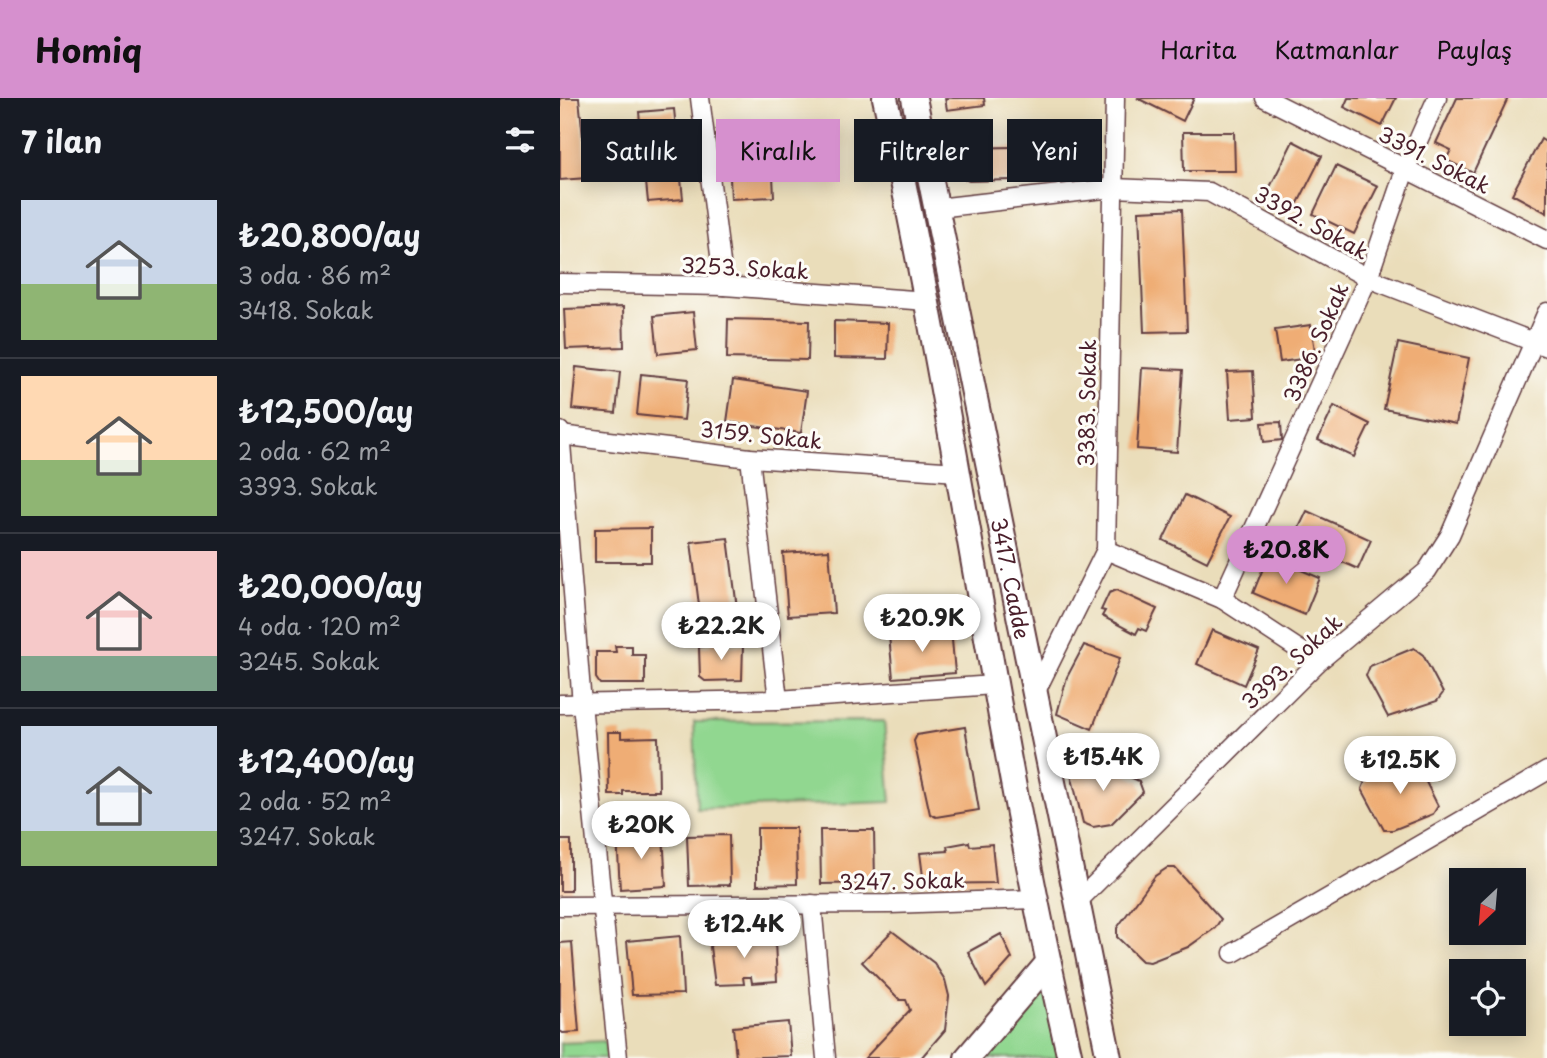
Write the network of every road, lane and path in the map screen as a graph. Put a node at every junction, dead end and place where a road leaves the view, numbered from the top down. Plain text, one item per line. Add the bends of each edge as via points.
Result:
1 (700, 98) edge
2 (885, 98) edge
3 (914, 98) edge
4 (1115, 98) edge
5 (1265, 98) edge
6 (1437, 98) edge
7 (1405, 170) junction
8 (1113, 188) junction
9 (937, 208) junction
10 (1547, 240) edge
11 (1368, 278) junction
12 (560, 283) edge
13 (723, 286) junction
14 (927, 301) junction
15 (1547, 312) edge
16 (1540, 343) edge
17 (560, 433) edge
18 (750, 458) junction
19 (958, 472) junction
20 (1106, 550) junction
21 (1222, 599) junction
22 (1318, 662) junction
23 (994, 685) junction
24 (1035, 693) junction
25 (778, 700) junction
26 (560, 704) edge
27 (582, 704) junction
28 (1547, 771) edge
29 (1034, 899) junction
30 (1077, 902) junction
31 (812, 904) junction
32 (602, 905) junction
33 (560, 906) edge
34 (1233, 953) dead end
35 (1048, 963) junction
36 (618, 1058) edge
37 (826, 1058) edge
38 (967, 1058) edge
39 (1070, 1058) edge
40 (1109, 1058) edge

1 - 13 street
2 - 14 street, 3417. Cadde
3 - 9 street, 3417. Cadde
4 - 8 street, 3383. Sokak
5 - 7 street, 3391. Sokak
6 - 7 street, 3386. Sokak
7 - 10 street, 3391. Sokak
7 - 11 street, 3386. Sokak
8 - 9 street, 3392. Sokak
8 - 11 street, 3392. Sokak via 1209,192
8 - 20 street, 3383. Sokak
9 - 24 street, 3417. Cadde
11 - 16 street, 3392. Sokak
11 - 21 street, 3386. Sokak
12 - 13 street, 3253. Sokak
13 - 14 street, 3253. Sokak
14 - 19 street, 3417. Cadde
15 - 16 street, 3393. Sokak
16 - 22 street, 3393. Sokak via 1450,535 1427,571
17 - 18 street, 3159. Sokak
17 - 27 street
18 - 19 street, 3159. Sokak
18 - 25 street
19 - 23 street, 3417. Cadde
20 - 21 street
20 - 24 street, 3383. Sokak
21 - 22 street
22 - 30 street, 3393. Sokak
23 - 25 street
23 - 29 street, 3417. Cadde
24 - 30 street, 3417. Cadde
25 - 27 street
26 - 27 street
27 - 32 street
28 - 34 street
29 - 31 street, 3247. Sokak
29 - 35 street, 3417. Cadde
30 - 40 street, 3417. Cadde
31 - 32 street, 3247. Sokak
31 - 37 street
32 - 33 street, 3247. Sokak
32 - 36 street
35 - 38 street
35 - 39 street, 3417. Cadde

